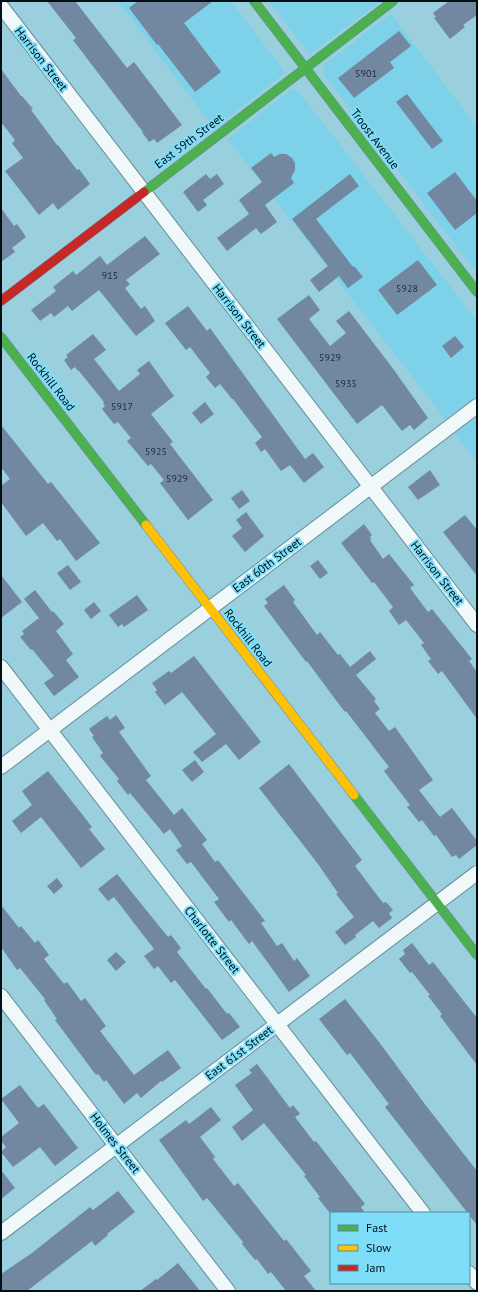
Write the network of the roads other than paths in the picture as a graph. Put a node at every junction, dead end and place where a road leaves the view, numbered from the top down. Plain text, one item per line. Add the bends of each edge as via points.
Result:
1 (254, 1) edge
2 (393, 1) edge
3 (1, 6) edge
4 (305, 67) junction
5 (144, 192) junction
6 (477, 292) edge
7 (1, 301) edge
8 (1, 337) edge
9 (477, 406) edge
10 (370, 487) junction
11 (210, 608) junction
12 (477, 625) edge
13 (1, 667) edge
14 (50, 730) junction
15 (1, 768) edge
16 (477, 873) edge
17 (437, 903) junction
18 (477, 955) edge
19 (1, 996) edge
20 (277, 1024) junction
21 (117, 1146) junction
22 (422, 1212) edge
23 (1, 1233) edge
24 (470, 1274) edge
25 (477, 1283) edge
26 (228, 1291) edge

1 - 4 main road, Troost Avenue
2 - 4 main road, East 59th Street
3 - 5 street, Harrison Street
4 - 5 main road, East 59th Street
4 - 6 main road, Troost Avenue
5 - 7 main road, East 59th Street
5 - 10 street, Harrison Street
8 - 11 main road, Rockhill Road
9 - 10 street, East 60th Street
10 - 11 street, East 60th Street
10 - 12 street, Harrison Street
11 - 14 street, East 60th Street
11 - 17 main road, Rockhill Road
13 - 14 street, Charlotte Street
14 - 15 street, East 60th Street
14 - 20 street, Charlotte Street
16 - 17 street, East 61st Street
17 - 18 main road, Rockhill Road
17 - 20 street, East 61st Street
19 - 21 street, Holmes Street
20 - 21 street, East 61st Street
20 - 22 street, Charlotte Street
21 - 23 street, East 61st Street
21 - 26 street, Holmes Street
24 - 25 street

